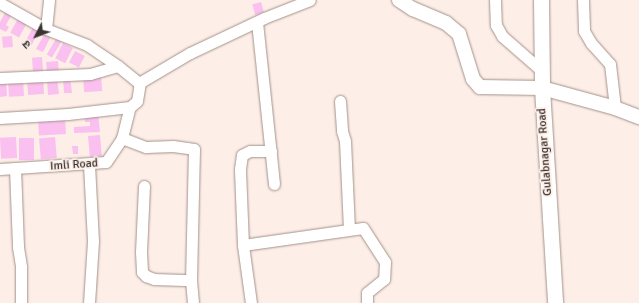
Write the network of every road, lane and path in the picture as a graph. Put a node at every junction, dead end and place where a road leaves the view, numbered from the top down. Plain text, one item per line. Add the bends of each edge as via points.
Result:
1 (49, 0) edge
2 (310, 0) edge
3 (399, 0) edge
4 (495, 0) edge
5 (541, 0) edge
6 (583, 0) edge
7 (4, 3) edge
8 (257, 22) junction
9 (46, 29) junction
10 (118, 66) junction
11 (542, 71) junction
12 (0, 78) edge
13 (140, 82) junction
14 (542, 88) junction
15 (340, 101) dead end
16 (130, 107) junction
17 (615, 108) junction
18 (639, 117) edge
19 (0, 118) edge
20 (122, 138) junction
21 (271, 151) junction
22 (0, 161) edge
23 (89, 164) junction
24 (14, 168) junction
25 (0, 169) edge
26 (274, 184) dead end
27 (144, 186) dead end
28 (349, 229) junction
29 (243, 245) junction
30 (191, 280) junction
31 (21, 303) edge
32 (89, 303) edge
33 (194, 303) edge
34 (251, 303) edge
35 (367, 303) edge
36 (555, 303) edge

1 - 9 street
2 - 8 street
3 - 14 street via 446,23 459,34 473,78 480,87
4 - 11 street via 496,25 502,36
5 - 11 main road, Gulabnagar Road
6 - 17 street via 584,31 610,64
7 - 9 street
8 - 13 street via 190,53
8 - 21 street
9 - 10 street via 87,45
10 - 12 street via 90,74
10 - 13 street
11 - 14 main road, Gulabnagar Road
13 - 16 street, Imli Road via 137,101
14 - 17 street
14 - 36 main road, Gulabnagar Road
15 - 28 street via 345,141
16 - 19 street
16 - 20 street, Imli Road
17 - 18 street
20 - 23 street, Imli Road via 106,162
20 - 30 street via 146,147 173,146 194,149
21 - 26 street
21 - 29 street via 250,151 242,155 240,169
22 - 25 street
23 - 24 street, Imli Road
23 - 32 street via 93,241
24 - 25 street, Imli Road
24 - 31 street
27 - 30 street via 140,252 142,272 154,279
28 - 29 street
28 - 35 street via 363,228 385,262 384,279 367,293
29 - 34 street
30 - 33 street

